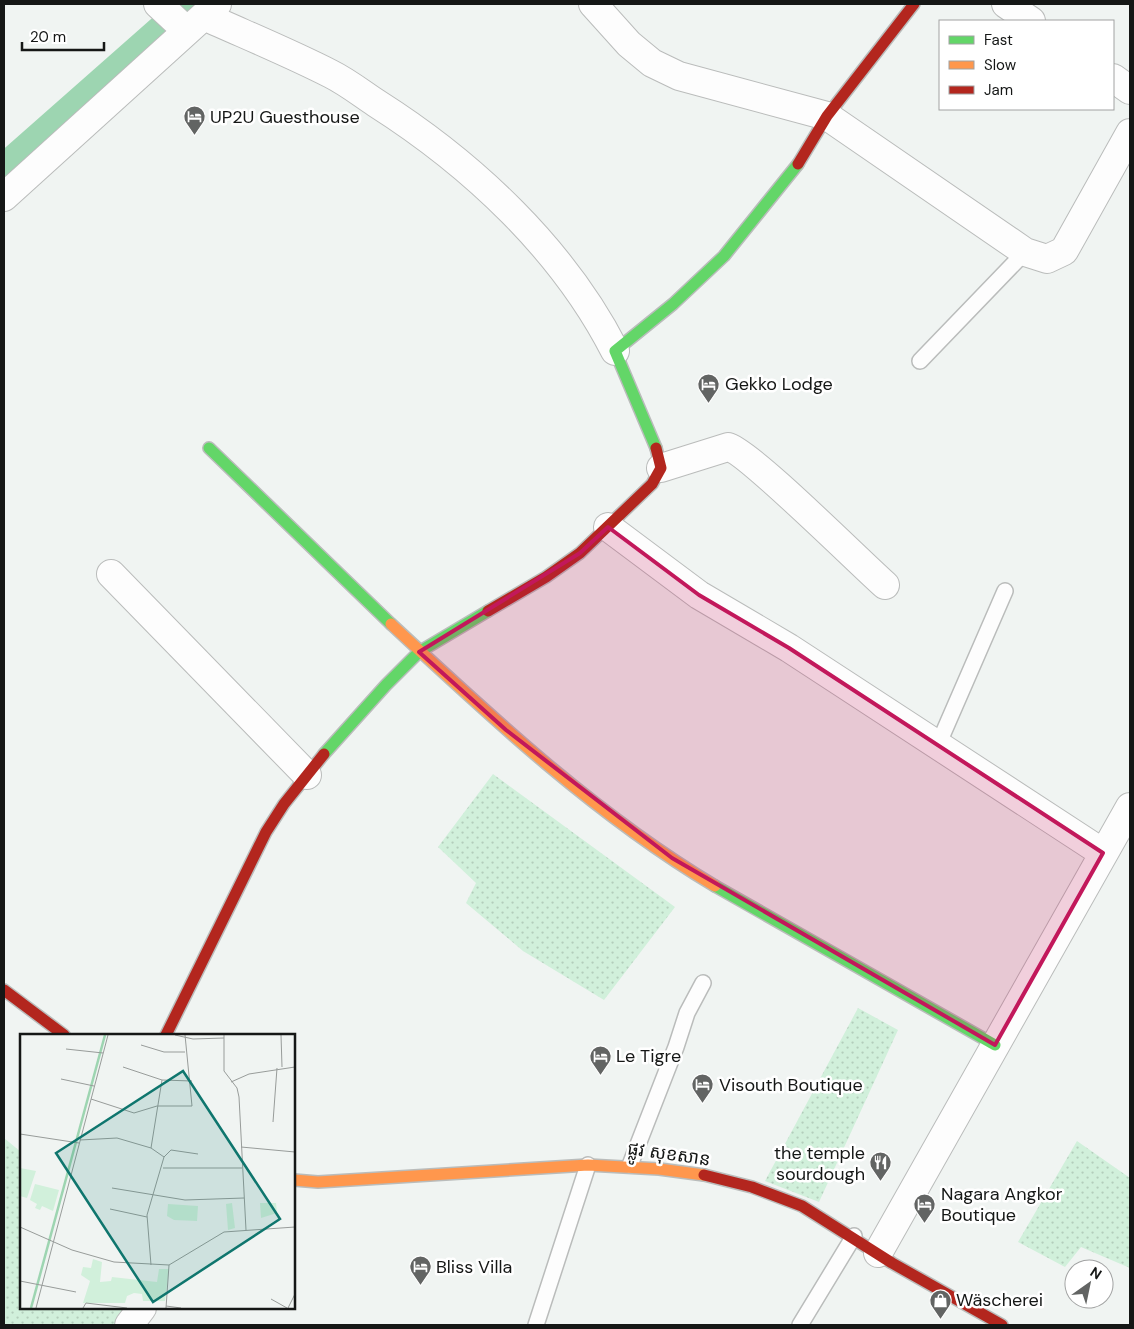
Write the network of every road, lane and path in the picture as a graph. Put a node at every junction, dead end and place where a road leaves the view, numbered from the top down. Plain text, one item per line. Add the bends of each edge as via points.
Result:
1 (593, 4) edge
2 (914, 4) edge
3 (1006, 4) edge
4 (188, 15) edge
5 (1030, 20) edge
6 (1114, 79) edge
7 (1130, 90) edge
8 (828, 116) junction
9 (1130, 132) edge
10 (4, 197) edge
11 (1025, 252) junction
12 (615, 351) junction
13 (920, 361) dead end
14 (209, 448) dead end
15 (661, 468) junction
16 (608, 527) junction
17 (111, 574) dead end
18 (885, 586) dead end
19 (1005, 591) dead end
20 (419, 652) junction
21 (938, 745) junction
22 (307, 775) junction
23 (1130, 807) edge
24 (1103, 853) junction
25 (703, 983) dead end
26 (4, 990) edge
27 (63, 1034) edge
28 (166, 1034) edge
29 (995, 1045) junction
30 (588, 1165) junction
31 (630, 1165) junction
32 (295, 1180) edge
33 (854, 1236) junction
34 (878, 1253) junction
35 (141, 1309) edge
36 (128, 1325) edge
37 (536, 1325) edge
38 (800, 1325) edge
39 (1002, 1325) edge

1 - 8 street via 629,44 652,63 679,76
2 - 8 street
3 - 5 street
4 - 10 street
4 - 12 street via 333,75 392,112 446,152 497,197 543,246 586,299
6 - 7 street
8 - 11 street
8 - 12 street via 785,182 724,256 674,304
9 - 11 street via 1064,251 1047,259
11 - 13 lane
12 - 15 street
14 - 20 street
15 - 16 street via 652,484
15 - 18 street via 728,447 734,449
16 - 20 street via 546,578
16 - 21 street via 699,595 789,648
17 - 22 street
19 - 21 lane
20 - 22 street
20 - 29 street via 506,730 616,819 672,858
21 - 24 street
22 - 28 street via 266,832
23 - 24 street
24 - 29 street
25 - 31 lane via 687,1014
26 - 27 street
29 - 34 street
30 - 31 street, ផ្លូវ សុខសាន
30 - 32 street, ផ្លូវ សុខសាន via 318,1182
30 - 37 lane
31 - 33 street, ផ្លូវ សុខសាន via 689,1172 776,1194 813,1211
33 - 34 street, ផ្លូវ សុខសាន
33 - 38 lane
34 - 39 street, ផ្លូវ សុខសាន
35 - 36 street

